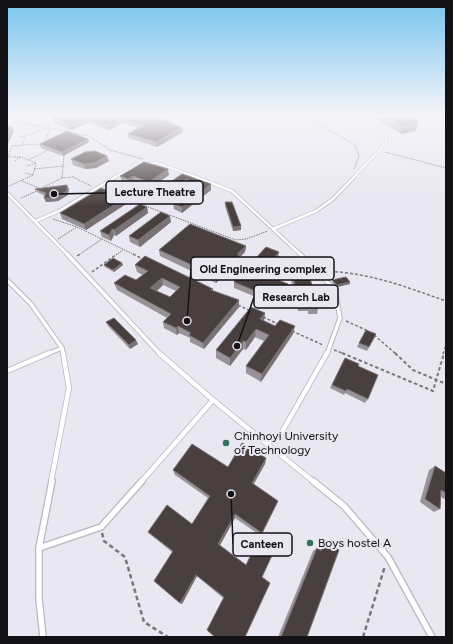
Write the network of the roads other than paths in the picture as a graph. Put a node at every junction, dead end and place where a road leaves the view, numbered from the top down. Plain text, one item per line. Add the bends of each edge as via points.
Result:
1 (384, 146) edge
2 (7, 193) edge
3 (36, 221) junction
4 (274, 229) junction
5 (7, 280) edge
6 (62, 348) junction
7 (7, 371) edge
8 (213, 400) junction
9 (267, 444) junction
10 (39, 548) junction
11 (43, 637) edge
12 (432, 637) edge

1 - 4 lane via 333,199 316,211
2 - 3 lane
3 - 4 lane via 48,217 129,169 146,163 166,166 232,191
3 - 8 lane via 153,348
4 - 9 lane via 335,290 340,318 330,349 282,432
5 - 6 lane via 31,304
6 - 7 lane
6 - 10 lane via 69,388
8 - 9 lane
8 - 10 lane via 101,527
9 - 12 lane via 344,506 388,557
10 - 11 lane via 39,599

